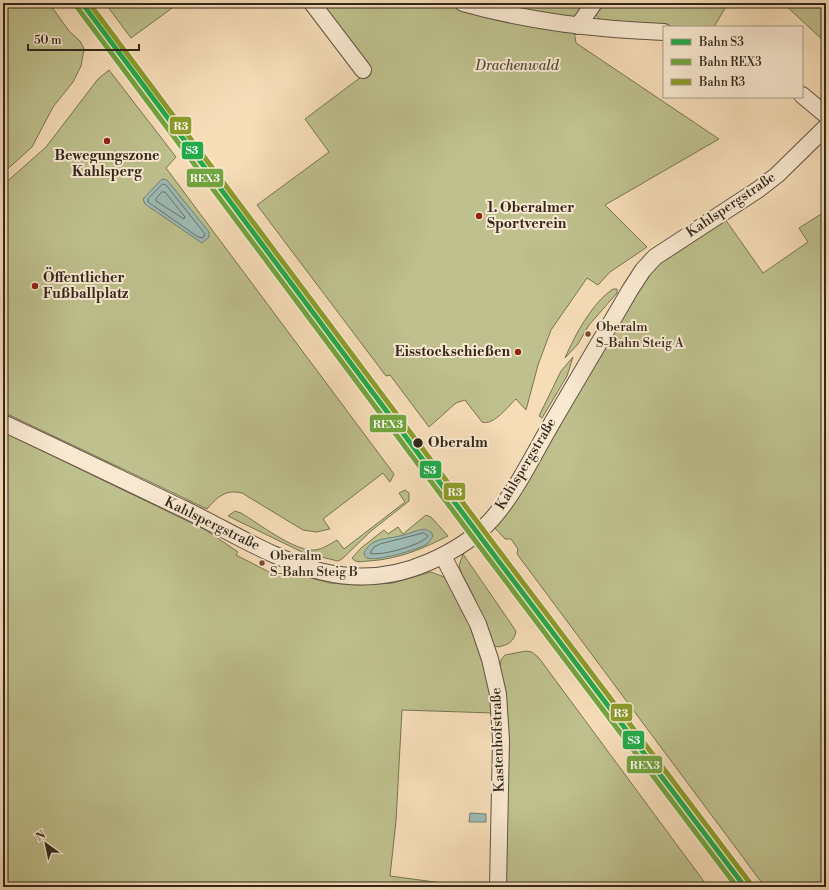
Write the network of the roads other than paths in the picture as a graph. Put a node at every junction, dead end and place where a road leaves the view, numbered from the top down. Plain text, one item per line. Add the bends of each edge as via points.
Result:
1 (312, 3) edge
2 (463, 3) edge
3 (594, 3) edge
4 (578, 26) junction
5 (663, 32) edge
6 (363, 70) dead end
7 (803, 96) edge
8 (826, 115) edge
9 (826, 127) edge
10 (3, 423) edge
11 (443, 556) junction
12 (498, 887) edge

1 - 6 street
2 - 4 street via 524,18
3 - 4 street
4 - 5 street
7 - 8 street
9 - 11 street, Kahlspergstraße via 777,175 667,247 647,266 630,290 524,472 498,511 478,532
10 - 11 street, Kahlspergstraße via 270,553 317,572 355,577 380,576 420,566
11 - 12 street, Kastenhofstraße via 478,624 498,694 501,740

